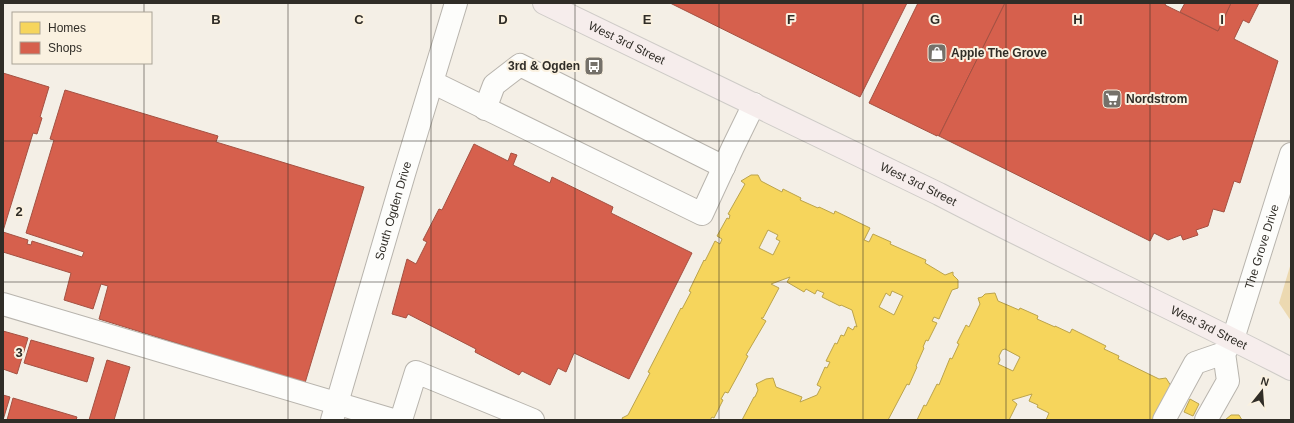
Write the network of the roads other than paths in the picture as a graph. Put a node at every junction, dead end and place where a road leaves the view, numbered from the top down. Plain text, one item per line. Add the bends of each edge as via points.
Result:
1 (456, 3) edge
2 (544, 3) edge
3 (432, 82) junction
4 (754, 104) junction
5 (485, 109) junction
6 (1291, 154) edge
7 (724, 167) junction
8 (3, 304) edge
9 (1228, 346) junction
10 (1291, 369) edge
11 (335, 412) edge
12 (393, 420) edge
13 (401, 420) edge
14 (533, 420) edge
15 (1164, 420) edge
16 (1206, 420) edge

1 - 3 street, South Ogden Drive
2 - 4 main road, West 3rd Street
3 - 5 street
3 - 11 street, South Ogden Drive
4 - 7 street
4 - 9 main road, West 3rd Street
5 - 7 street via 494,85 520,65
5 - 7 street via 702,214
6 - 9 street, The Grove Drive
8 - 11 street
9 - 10 main road, West 3rd Street
9 - 15 street via 1195,364
9 - 16 street via 1228,381
11 - 12 street
13 - 14 street via 416,372

